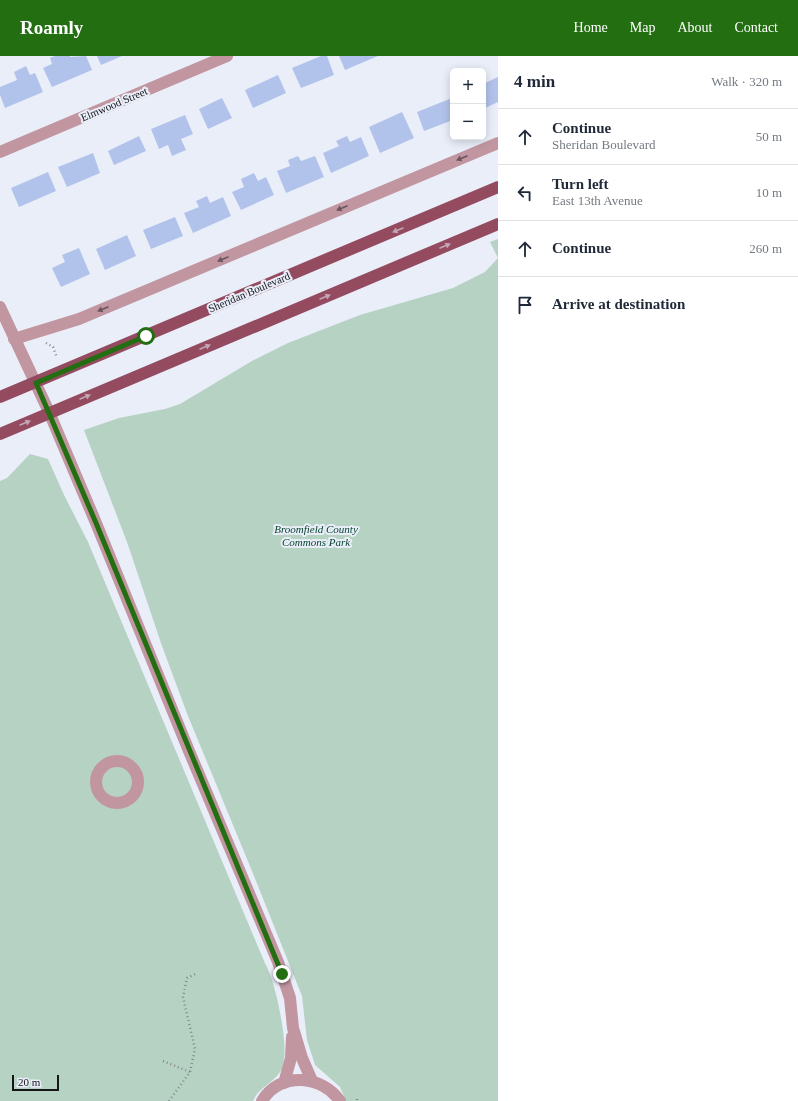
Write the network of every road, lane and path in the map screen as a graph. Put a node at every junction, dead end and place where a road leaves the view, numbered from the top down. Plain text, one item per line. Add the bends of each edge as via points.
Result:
1 (227, 56) edge
2 (498, 143) edge
3 (0, 152) edge
4 (498, 187) edge
5 (498, 224) edge
6 (0, 307) edge
7 (14, 339) junction
8 (41, 340) dead end
9 (57, 358) dead end
10 (36, 383) junction
11 (0, 397) edge
12 (49, 412) junction
13 (0, 434) edge
14 (195, 974) dead end
15 (293, 1028) junction
16 (163, 1061) dead end
17 (190, 1072) junction
18 (312, 1081) junction
19 (284, 1083) junction
20 (170, 1101) edge
21 (262, 1101) edge
22 (340, 1101) edge

1 - 3 street, Elmwood Street
2 -> 7 street via 79,319
4 -> 10 main road, Sheridan Boulevard
12 -> 5 main road
6 - 7 street
7 - 10 street
8 - 9 path via 53,347
10 - 11 main road, Sheridan Boulevard
10 - 12 street
13 -> 12 main road
12 - 15 street via 278,962 290,998
14 - 17 path via 187,978 183,997 195,1049
15 - 18 street
15 - 19 street via 291,1058
16 - 17 path
17 - 20 path
18 - 19 street via 298,1079
18 - 22 street via 326,1086
19 - 21 street via 271,1090

